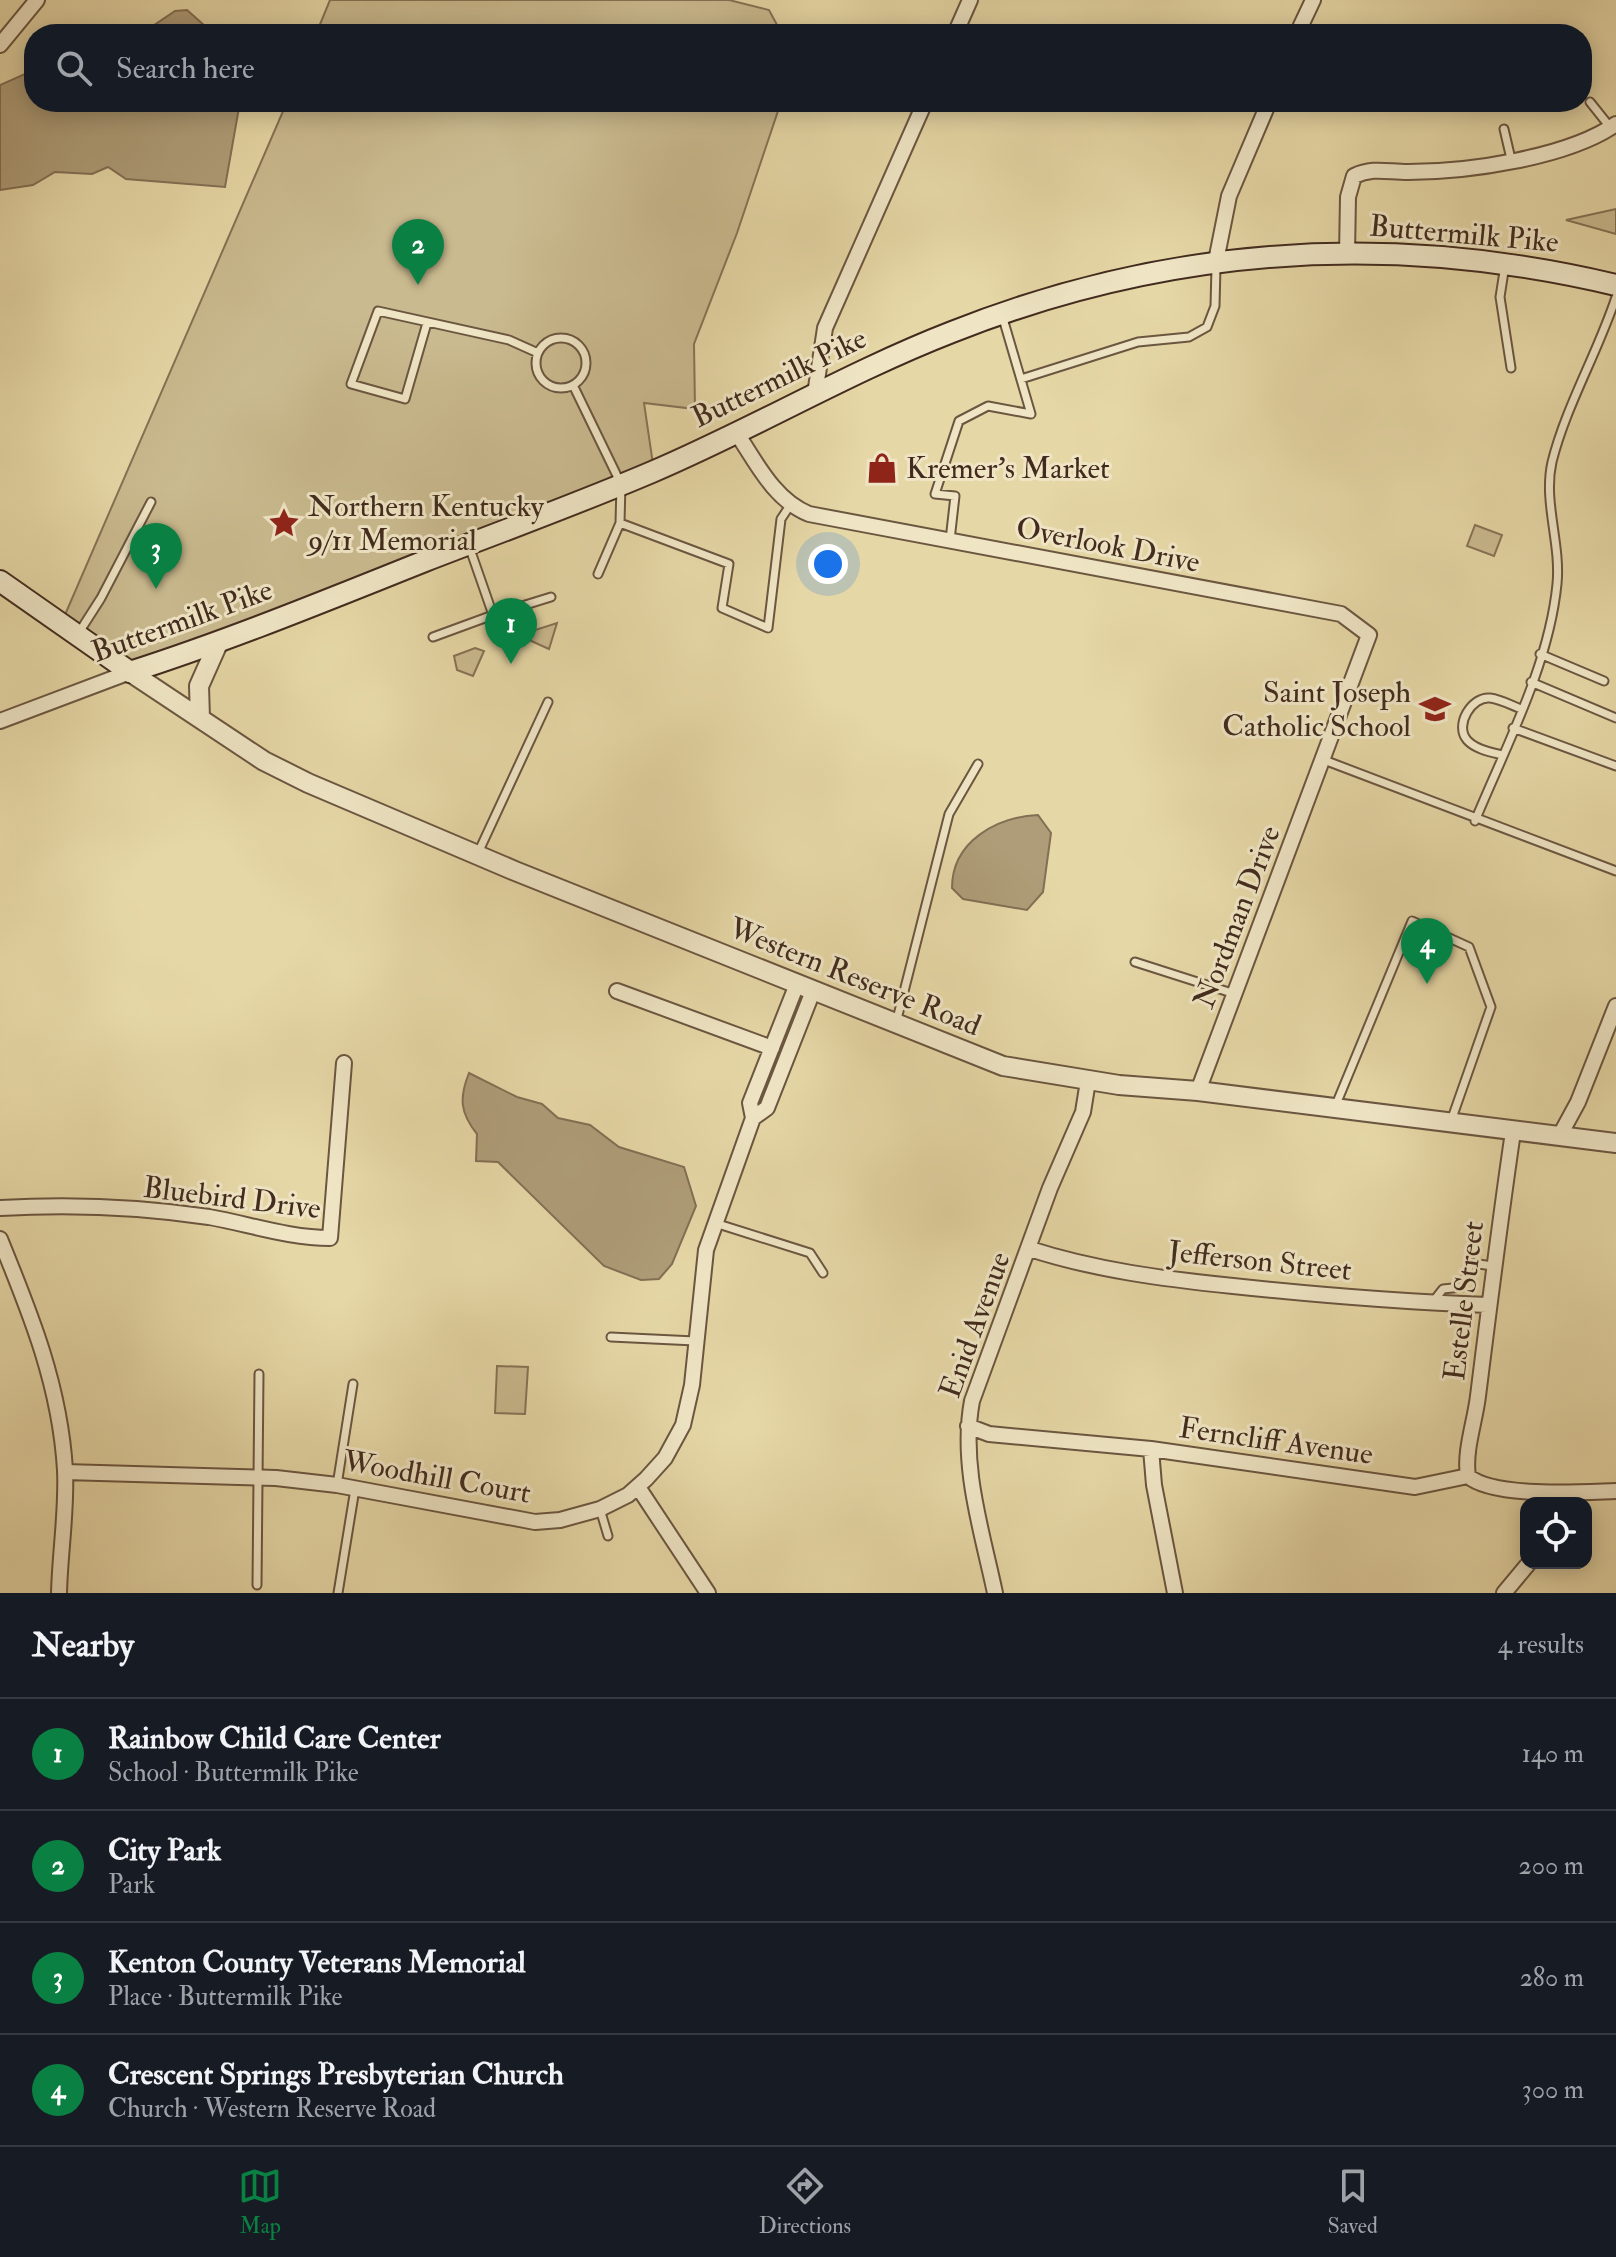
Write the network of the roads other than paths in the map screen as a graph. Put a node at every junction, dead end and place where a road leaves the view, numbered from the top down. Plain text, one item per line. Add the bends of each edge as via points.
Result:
1 (37, 0) edge
2 (970, 0) edge
3 (1313, 0) edge
4 (959, 24) edge
5 (1302, 24) edge
6 (0, 45) edge
7 (1592, 104) edge
8 (921, 112) edge
9 (1265, 112) edge
10 (1613, 126) edge
11 (1504, 129) dead end
12 (1511, 159) junction
13 (1347, 254) junction
14 (1216, 261) junction
15 (1505, 263) junction
16 (1616, 285) edge
17 (1616, 297) edge
18 (1001, 313) junction
19 (427, 323) junction
20 (538, 353) junction
21 (1511, 368) dead end
22 (1021, 379) junction
23 (573, 385) junction
24 (815, 394) junction
25 (736, 432) junction
26 (621, 484) junction
27 (151, 502) dead end
28 (791, 504) junction
29 (620, 523) junction
30 (950, 541) junction
31 (468, 544) junction
32 (598, 574) dead end
33 (0, 581) edge
34 (551, 597) dead end
35 (493, 615) junction
36 (77, 635) junction
37 (433, 637) dead end
38 (219, 641) junction
39 (1540, 654) junction
40 (130, 672) junction
41 (1604, 681) dead end
42 (1531, 682) junction
43 (548, 702) dead end
44 (1521, 709) junction
45 (200, 718) junction
46 (1616, 718) edge
47 (0, 721) edge
48 (1513, 728) junction
49 (1502, 755) junction
50 (1324, 760) junction
51 (978, 764) dead end
52 (1616, 766) edge
53 (1475, 821) junction
54 (477, 855) junction
55 (1616, 871) edge
56 (1135, 962) dead end
57 (805, 988) junction
58 (617, 991) dead end
59 (1235, 994) junction
60 (1616, 1006) edge
61 (896, 1025) junction
62 (772, 1048) junction
63 (344, 1063) dead end
64 (1088, 1081) junction
65 (1198, 1091) junction
66 (1335, 1109) junction
67 (753, 1118) junction
68 (1449, 1125) junction
69 (1513, 1132) junction
70 (1559, 1137) junction
71 (1616, 1143) edge
72 (0, 1208) edge
73 (715, 1223) junction
74 (0, 1239) edge
75 (1030, 1249) junction
76 (1493, 1266) junction
77 (823, 1273) dead end
78 (1432, 1303) junction
79 (1488, 1305) junction
80 (611, 1337) dead end
81 (695, 1341) junction
82 (259, 1374) dead end
83 (353, 1384) dead end
84 (968, 1426) junction
85 (1151, 1449) junction
86 (65, 1472) junction
87 (1468, 1476) junction
88 (258, 1477) junction
89 (337, 1485) junction
90 (638, 1487) junction
91 (355, 1489) junction
92 (1616, 1491) edge
93 (1575, 1497) edge
94 (600, 1509) junction
95 (608, 1536) dead end
96 (1524, 1569) edge
97 (257, 1585) dead end
98 (705, 1592) edge
99 (59, 1593) edge
100 (338, 1593) edge
101 (995, 1593) edge
102 (1175, 1593) edge
103 (1504, 1593) edge

1 - 6 street
2 - 4 street
3 - 5 street
7 - 10 lane
8 - 24 street via 825,328
9 - 14 street via 1229,196
10 - 12 street via 1552,152
11 - 12 lane
12 - 13 street via 1408,172 1369,169 1354,176 1348,197
13 - 14 main road, Buttermilk Pike
13 - 15 main road, Buttermilk Pike via 1419,253
14 - 18 main road, Buttermilk Pike via 1087,286
14 - 22 lane via 1215,306 1207,327 1189,337 1138,342
15 - 16 main road, Buttermilk Pike
15 - 21 lane via 1500,297
17 - 39 lane via 1553,460 1549,492 1557,583
18 - 22 lane
18 - 24 main road, Buttermilk Pike
19 - 19 lane via 378,311 351,384 405,399
19 - 20 lane via 509,340
20 - 23 lane via 536,368 544,382 558,388
20 - 23 lane via 557,339 580,347 586,364
22 - 30 lane via 1031,414 988,406 959,421 952,435 935,494 955,496
23 - 26 lane
24 - 25 main road, Buttermilk Pike
25 - 26 main road, Buttermilk Pike
25 - 28 street, Overlook Drive
26 - 29 lane
26 - 31 main road, Buttermilk Pike
27 - 36 lane
28 - 29 lane via 781,519 768,628 722,608 729,564
28 - 30 street, Overlook Drive via 809,514
29 - 32 lane
30 - 50 street, Overlook Drive via 1350,617 1369,635
31 - 35 lane
31 - 38 main road, Buttermilk Pike
33 - 36 main road
34 - 35 lane
35 - 37 lane
36 - 40 main road
38 - 40 main road, Buttermilk Pike
38 - 45 street via 199,686
39 - 41 lane
39 - 42 lane
40 - 45 street, Western Reserve Road
40 - 47 street, Buttermilk Pike
42 - 44 lane
42 - 46 lane
43 - 54 lane
44 - 48 lane
44 - 49 lane via 1488,697 1475,702 1465,715 1463,734 1468,742
45 - 54 street, Western Reserve Road via 308,783
48 - 49 lane
48 - 52 lane
49 - 53 lane
50 - 53 lane
50 - 59 street, Nordman Drive
51 - 61 lane via 949,814
53 - 55 lane
54 - 57 street, Western Reserve Road
56 - 59 lane
57 - 61 street, Western Reserve Road
57 - 62 street, Woodhill Court
57 - 67 street, Woodhill Court via 767,1108
58 - 62 street
59 - 65 street, Nordman Drive
60 - 70 street
61 - 64 street, Western Reserve Road via 1003,1066
62 - 67 street, Woodhill Court via 750,1103
63 - 72 street, Bluebird Drive via 330,1238 206,1217
64 - 65 street, Western Reserve Road
64 - 75 street, Enid Avenue via 1083,1112
65 - 66 street, Western Reserve Road
66 - 68 street, Western Reserve Road
66 - 68 lane via 1412,921 1469,947 1491,1007
67 - 73 street, Woodhill Court
68 - 69 street, Western Reserve Road
69 - 70 street, Western Reserve Road
69 - 76 street, Estelle Street
70 - 71 street, Western Reserve Road
73 - 77 lane via 810,1253
73 - 81 street, Woodhill Court via 701,1277
74 - 86 street via 52,1377
75 - 78 street, Jefferson Street via 1085,1265 1199,1282
75 - 84 street, Enid Avenue via 972,1401
76 - 78 lane via 1471,1263 1462,1287 1443,1289
76 - 79 street, Estelle Street
78 - 79 street, Jefferson Street
79 - 87 street, Estelle Street
80 - 81 lane
81 - 90 street, Woodhill Court via 683,1425 665,1458
82 - 88 lane
83 - 89 lane
84 - 85 street, Ferncliff Avenue via 989,1434
84 - 101 street, Enid Avenue via 973,1490
85 - 87 street, Ferncliff Avenue via 1415,1487
85 - 102 street
86 - 88 street, Woodhill Court
86 - 99 street
87 - 93 street, Ferncliff Avenue via 1477,1484
88 - 89 street, Woodhill Court
88 - 97 lane
89 - 91 street, Woodhill Court
90 - 94 street, Woodhill Court
90 - 98 street
91 - 94 street, Woodhill Court via 535,1522
91 - 100 lane
92 - 93 street, Ferncliff Avenue
94 - 95 lane
96 - 103 street

